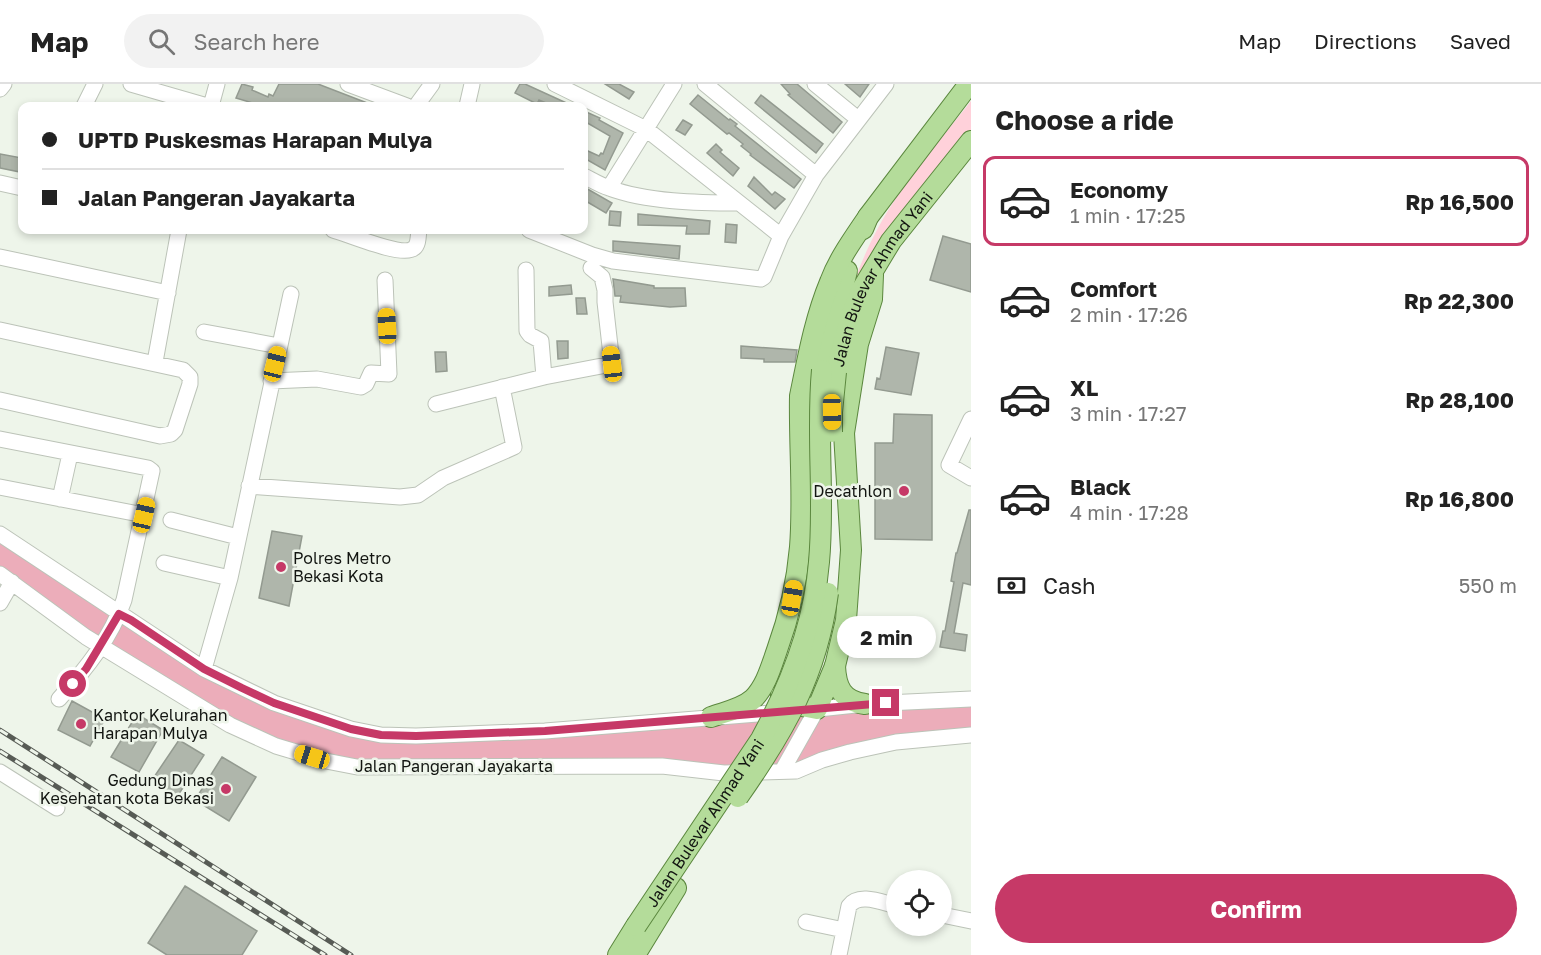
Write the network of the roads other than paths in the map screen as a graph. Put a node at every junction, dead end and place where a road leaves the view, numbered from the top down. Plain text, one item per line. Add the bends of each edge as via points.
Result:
1 (4, 84) edge
2 (94, 84) edge
3 (130, 84) edge
4 (216, 84) edge
5 (348, 84) edge
6 (432, 84) edge
7 (472, 84) edge
8 (555, 84) edge
9 (674, 84) edge
10 (705, 84) edge
11 (815, 84) edge
12 (886, 84) edge
13 (969, 84) edge
14 (0, 89) edge
15 (86, 102) edge
16 (195, 102) edge
17 (210, 102) edge
18 (396, 102) edge
19 (419, 102) edge
20 (468, 102) edge
21 (858, 118) junction
22 (646, 129) junction
23 (971, 141) edge
24 (816, 175) junction
25 (588, 178) edge
26 (0, 183) edge
27 (18, 187) edge
28 (609, 188) junction
29 (739, 203) junction
30 (868, 217) junction
31 (178, 234) edge
32 (346, 234) edge
33 (418, 234) edge
34 (539, 234) edge
35 (781, 236) junction
36 (0, 256) edge
37 (591, 268) dead end
38 (526, 270) dead end
39 (873, 274) junction
40 (385, 280) dead end
41 (168, 293) junction
42 (291, 294) dead end
43 (0, 330) edge
44 (204, 332) dead end
45 (279, 346) junction
46 (155, 362) junction
47 (829, 371) junction
48 (544, 377) junction
49 (271, 381) junction
50 (502, 387) junction
51 (0, 400) edge
52 (436, 404) dead end
53 (971, 419) edge
54 (0, 439) edge
55 (70, 454) junction
56 (971, 478) edge
57 (249, 486) junction
58 (0, 487) edge
59 (60, 499) junction
60 (144, 515) junction
61 (171, 520) dead end
62 (0, 534) edge
63 (238, 537) junction
64 (164, 563) dead end
65 (6, 578) edge
66 (230, 578) junction
67 (0, 603) edge
68 (118, 617) junction
69 (102, 643) junction
70 (774, 660) junction
71 (835, 666) junction
72 (204, 669) junction
73 (59, 699) dead end
74 (971, 699) edge
75 (866, 704) junction
76 (815, 715) junction
77 (711, 717) junction
78 (971, 735) edge
79 (782, 771) junction
80 (0, 772) edge
81 (57, 808) dead end
82 (886, 904) edge
83 (952, 917) edge
84 (971, 921) edge
85 (806, 922) dead end
86 (844, 930) junction
87 (618, 955) edge
88 (634, 955) edge
89 (839, 955) edge

1 - 14 street
2 - 15 street
3 - 16 street
4 - 17 street
5 - 18 street
6 - 19 street
7 - 20 street
8 - 22 street
9 - 22 street
10 - 24 street
11 - 21 street
12 - 21 street
13 - 30 main road, Jalan Bulevar Ahmad Yani
21 - 24 street
22 - 28 street
22 - 29 street
23 - 39 main road, Jalan Bulevar Ahmad Yani via 891,241
24 - 35 street
25 - 28 street
26 - 27 street
28 - 29 street via 674,200
29 - 35 street
30 - 47 main road, Jalan Bulevar Ahmad Yani via 848,268
30 - 70 main road via 846,248 830,281 805,372 800,396 800,549 788,615
31 - 41 street
32 - 33 street via 399,251 413,249
34 - 35 street via 613,261 757,280 764,277
36 - 41 street
37 - 48 street via 602,277 605,290 612,364
38 - 48 street via 527,331 541,341
39 - 47 main road, Jalan Bulevar Ahmad Yani via 862,289
39 - 71 main road via 872,299 858,344 844,433 851,550 846,620
40 - 49 street via 389,374 371,373 361,387 317,379
41 - 46 street
42 - 45 street
43 - 46 street
44 - 45 street
45 - 49 street
46 - 51 street via 183,370 190,377 171,434 160,436
47 - 87 main road, Jalan Bulevar Ahmad Yani, bridge via 819,402 819,563 799,657 761,739
47 - 88 main road, Jalan Bulevar Ahmad Yani, bridge via 833,556 814,656 774,745
48 - 50 street
49 - 57 street
50 - 52 street
50 - 57 street via 513,447 443,478 418,495
53 - 56 street via 949,465
54 - 55 street
55 - 59 street
55 - 60 street via 152,471
57 - 63 street
58 - 59 street
59 - 60 street
60 - 68 street
61 - 63 street
62 - 68 street, Jalan Pangeran Jayakarta
63 - 66 street
64 - 66 street
65 - 67 street
65 - 69 street, Jalan Pangeran Jayakarta
66 - 72 street
68 - 69 street
68 - 72 street, Jalan Pangeran Jayakarta via 131,620
69 - 73 street via 86,669
69 - 79 street, Jalan Pangeran Jayakarta via 251,736 357,767 662,766 724,773
70 - 71 main road via 803,675 826,673
70 - 76 main road via 779,693
70 - 77 main road via 759,693 751,701
71 - 75 main road via 840,691 855,703
71 - 76 main road
72 - 77 street, Jalan Pangeran Jayakarta via 274,703 381,735 545,731
74 - 75 street, Jalan Pangeran Jayakarta
75 - 76 street, Jalan Pangeran Jayakarta
76 - 77 street, Jalan Pangeran Jayakarta
76 - 79 street
78 - 79 street, Jalan Pangeran Jayakarta via 896,742 850,752 796,771
80 - 81 street
82 - 86 street via 856,899 849,906
83 - 84 street
85 - 86 street
86 - 89 street

